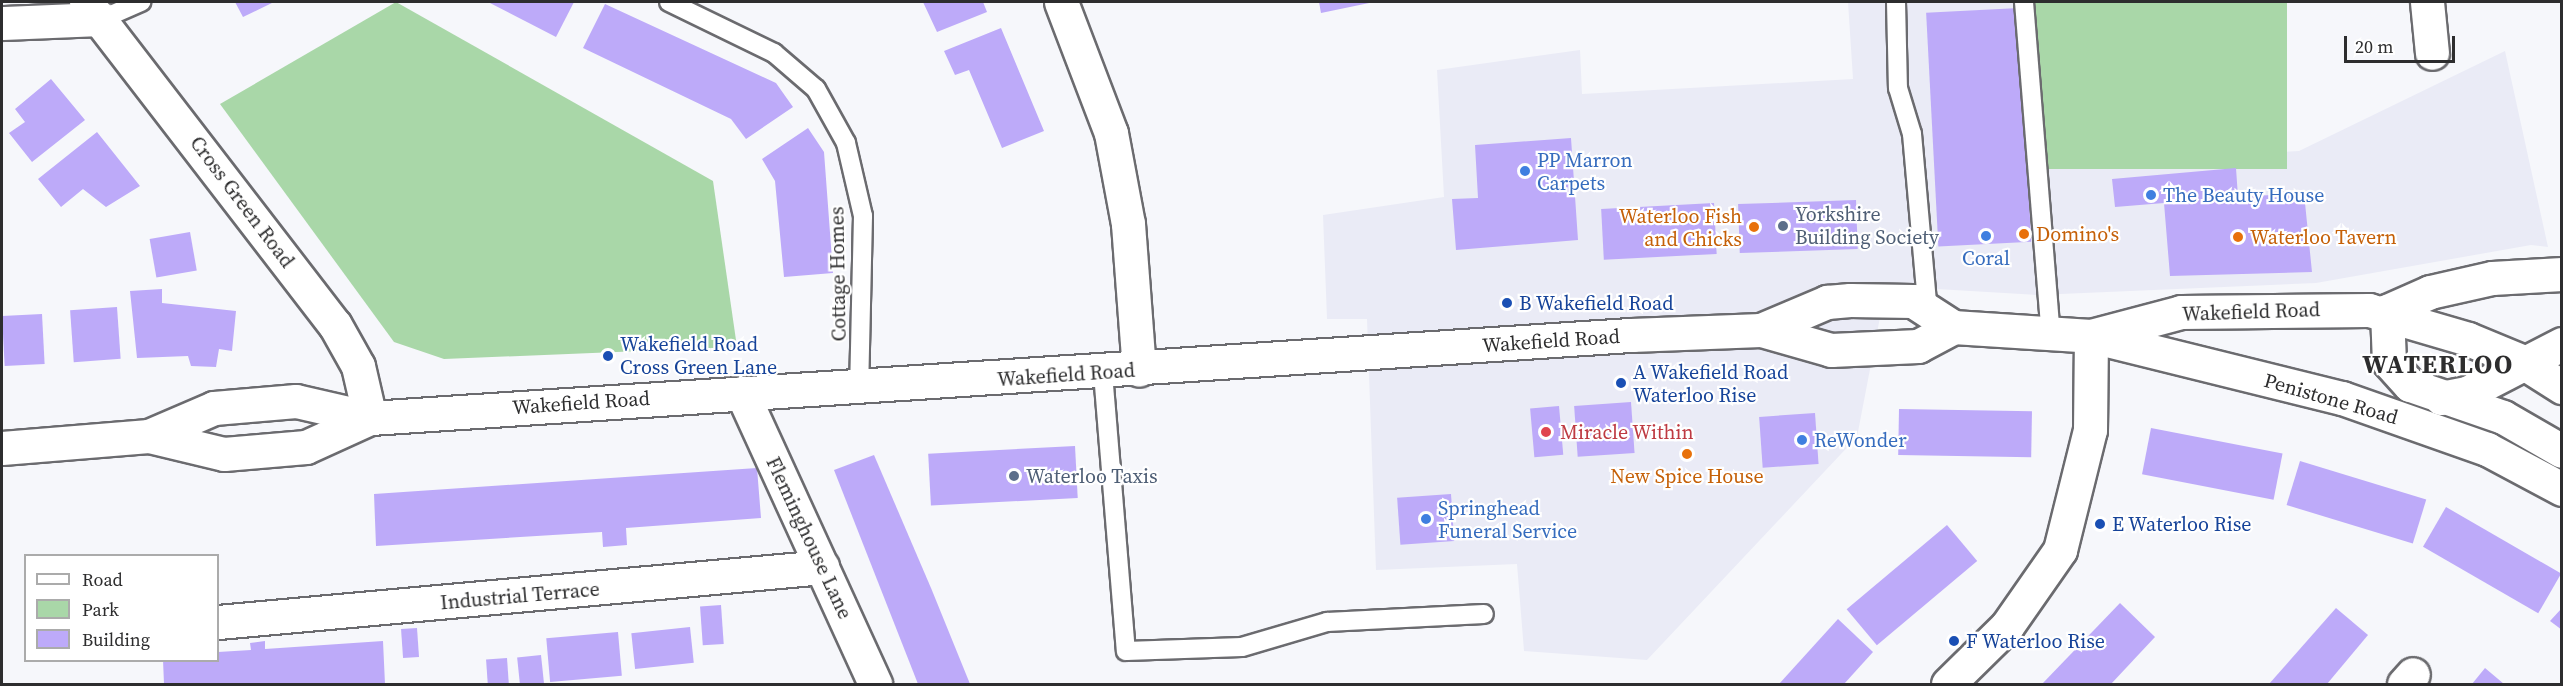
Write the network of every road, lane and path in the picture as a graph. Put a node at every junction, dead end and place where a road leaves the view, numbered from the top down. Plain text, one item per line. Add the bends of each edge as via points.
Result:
1 (141, 2) edge
2 (669, 2) edge
3 (1061, 2) edge
4 (1896, 2) edge
5 (2024, 2) edge
6 (2427, 2) edge
7 (94, 10) edge
8 (2, 23) edge
9 (2432, 53) dead end
10 (2562, 274) edge
11 (2387, 311) junction
12 (1937, 325) junction
13 (1761, 330) junction
14 (2051, 335) junction
15 (2091, 336) junction
16 (2562, 344) edge
17 (2521, 361) junction
18 (1139, 370) junction
19 (1103, 373) junction
20 (2562, 387) edge
21 (859, 388) junction
22 (742, 393) junction
23 (2446, 397) junction
24 (2342, 398) junction
25 (370, 418) junction
26 (149, 436) junction
27 (2, 448) edge
28 (2562, 451) edge
29 (2562, 489) edge
30 (823, 567) junction
31 (1484, 614) dead end
32 (219, 621) edge
33 (875, 684) edge
34 (1948, 684) edge

1 - 7 lane
2 - 21 lane, Cottage Homes via 774,53 816,89 846,143 863,216
3 - 18 main road via 1111,133 1128,225
4 - 12 lane via 1898,88 1912,134
5 - 14 lane
6 - 9 main road
7 - 8 main road
7 - 25 main road, Cross Green Road via 336,325 358,366
10 - 11 main road via 2492,278 2430,292
11 - 15 main road, Wakefield Road via 2181,312
11 - 17 main road
11 - 23 main road via 2387,351 2394,371 2410,385
12 - 13 main road, Wakefield Road via 1918,346 1831,350
12 - 13 main road, Wakefield Road via 1913,301 1827,302
12 - 14 main road, Wakefield Road
13 - 18 main road, Wakefield Road
14 - 15 main road, Wakefield Road
15 - 24 main road, Penistone Road
15 - 34 main road via 2090,430 2060,550 2007,626
16 - 17 main road
17 - 20 main road
17 - 23 main road via 2467,393
18 - 19 main road, Wakefield Road
19 - 21 main road, Wakefield Road
19 - 31 lane via 1126,651 1242,647 1327,622
21 - 22 main road, Wakefield Road
22 - 25 main road, Wakefield Road
22 - 30 main road, Fleminghouse Lane
23 - 24 main road via 2406,403
23 - 28 main road via 2503,417
24 - 29 main road, Penistone Road via 2487,449
25 - 26 main road, Wakefield Road via 296,401 214,408
25 - 26 main road, Wakefield Road via 306,447 224,454
26 - 27 main road, Wakefield Road
30 - 32 main road, Industrial Terrace
30 - 33 main road, Fleminghouse Lane

